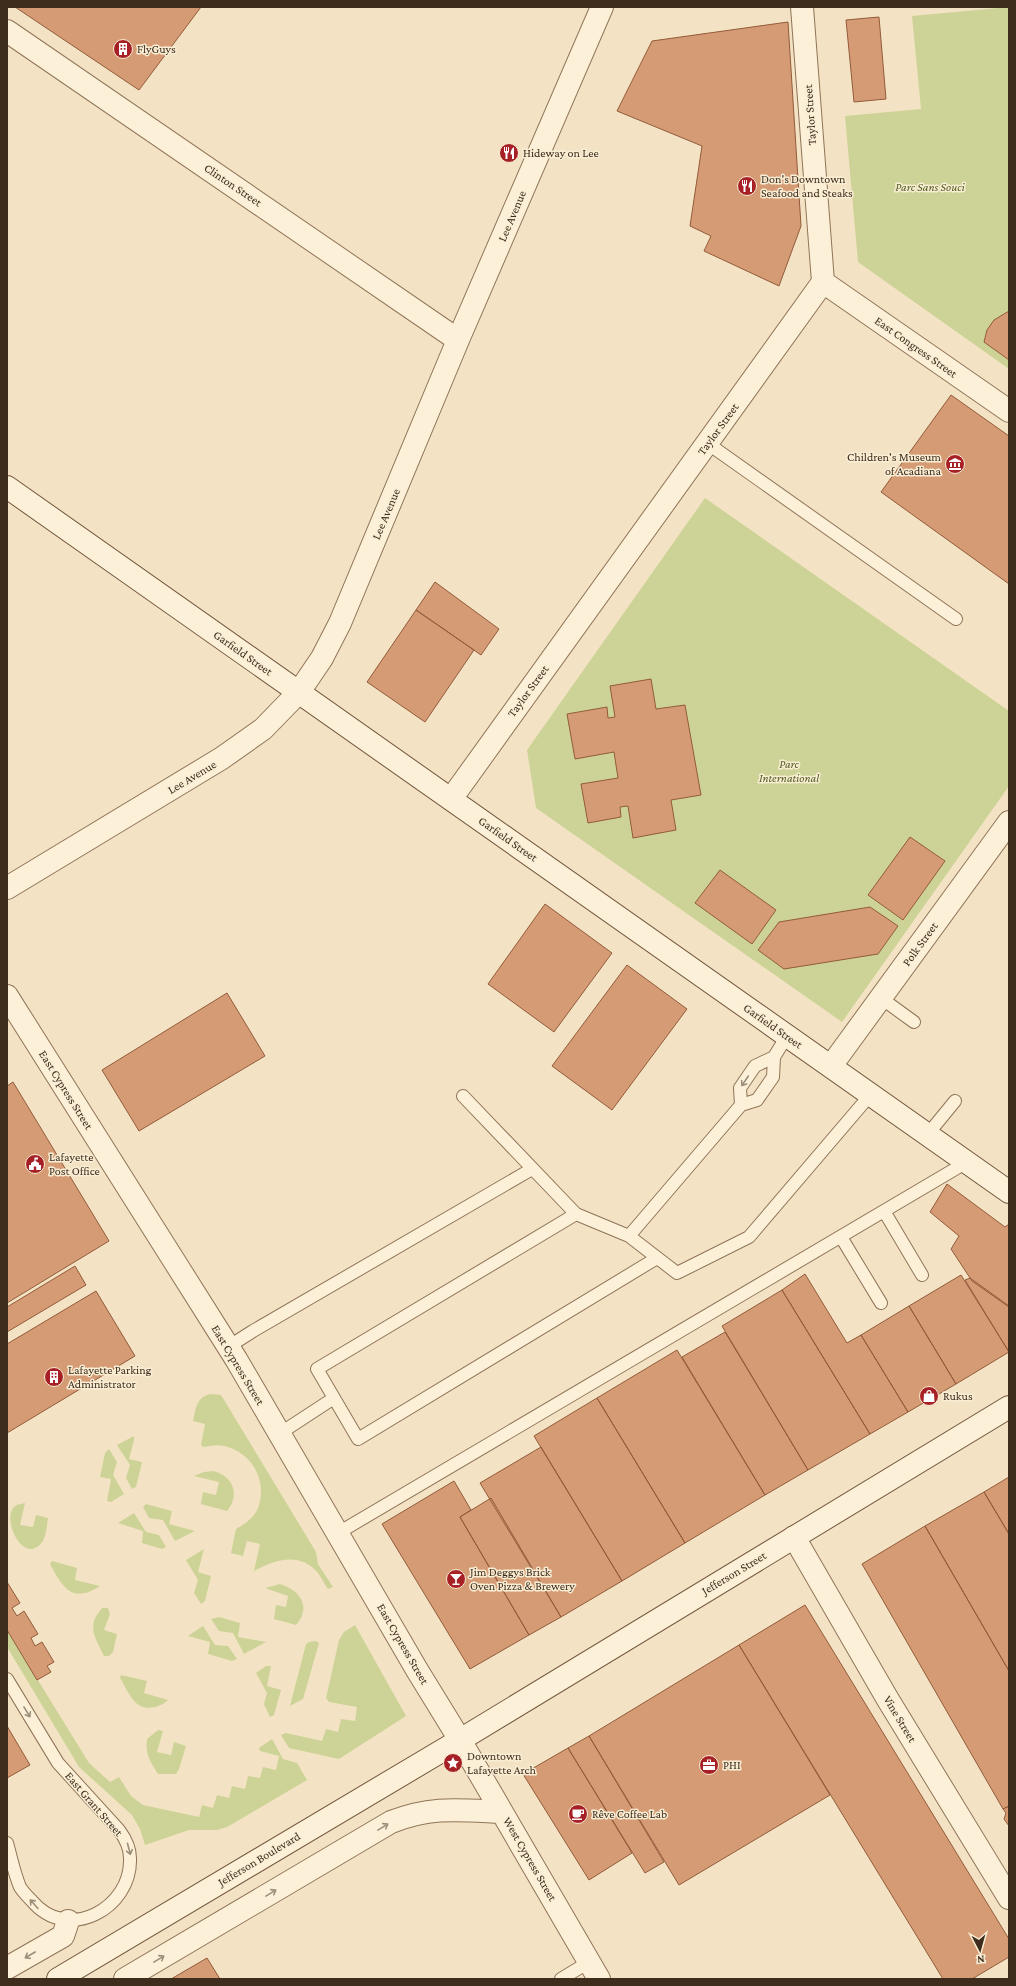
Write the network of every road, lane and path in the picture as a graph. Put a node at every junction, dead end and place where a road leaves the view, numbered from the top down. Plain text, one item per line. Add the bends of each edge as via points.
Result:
1 (602, 7) edge
2 (802, 7) edge
3 (7, 31) edge
4 (823, 282) junction
5 (458, 340) junction
6 (1009, 411) edge
7 (707, 443) junction
8 (7, 487) edge
9 (956, 619) dead end
10 (299, 692) junction
11 (451, 799) junction
12 (1009, 822) edge
13 (7, 888) edge
14 (7, 996) edge
15 (881, 998) junction
16 (914, 1022) dead end
17 (787, 1036) junction
18 (774, 1057) junction
19 (831, 1066) junction
20 (872, 1094) junction
21 (463, 1096) dead end
22 (955, 1102) dead end
23 (741, 1105) junction
24 (928, 1134) junction
25 (968, 1162) junction
26 (532, 1168) junction
27 (1009, 1192) edge
28 (884, 1211) junction
29 (576, 1214) junction
30 (629, 1236) junction
31 (841, 1237) junction
32 (657, 1258) junction
33 (922, 1275) dead end
34 (881, 1303) dead end
35 (228, 1347) junction
36 (334, 1398) junction
37 (1009, 1407) edge
38 (279, 1434) junction
39 (338, 1533) junction
40 (794, 1537) junction
41 (7, 1679) edge
42 (460, 1740) junction
43 (502, 1812) junction
44 (7, 1843) edge
45 (1009, 1898) edge
46 (68, 1921) junction
47 (7, 1968) edge
48 (594, 1970) edge
49 (58, 1979) edge
50 (125, 1979) edge
51 (561, 1979) edge

1 - 5 street, Lee Avenue
2 - 4 street, Taylor Street
3 - 5 street, Clinton Street
4 - 6 street, East Congress Street
4 - 7 street, Taylor Street
5 - 10 street, Lee Avenue via 340,623 322,658
7 - 9 lane
7 - 11 street, Taylor Street
8 - 10 street, Garfield Street
10 - 11 street, Garfield Street
10 - 13 street, Lee Avenue via 263,729 222,758
11 - 17 street, Garfield Street
12 - 15 street, Polk Street
14 - 35 street, East Cypress Street
15 - 16 lane
15 - 19 street, Polk Street
17 - 18 lane
17 - 19 street, Garfield Street
18 -> 23 lane via 755,1066 740,1088
18 - 23 lane via 773,1077 757,1100
19 - 20 street, Garfield Street
20 - 24 street, Garfield Street
20 - 32 lane via 749,1236 677,1273
21 - 26 lane
22 - 24 lane
23 - 30 lane
24 - 25 street, Garfield Street
25 - 27 street, Garfield Street
25 - 28 lane
26 - 29 lane
26 - 35 lane
28 - 31 lane
28 - 33 lane
29 - 30 lane
29 - 36 lane via 317,1369
30 - 32 lane
31 - 34 lane
31 - 39 lane
32 - 36 lane via 358,1439
35 - 38 street, East Cypress Street
36 - 38 lane
37 - 40 street, Jefferson Street
38 - 39 street, East Cypress Street
39 - 42 street, East Cypress Street
40 - 42 street, Jefferson Street
40 - 45 street, Vine Street via 887,1698
41 -> 46 lane, East Grant Street via 58,1763 127,1842 130,1871 125,1886 111,1905 89,1917
42 - 43 street, West Cypress Street
42 - 49 street, Jefferson Boulevard
43 - 48 street, West Cypress Street
50 -> 43 street via 391,1822 413,1813 442,1809
46 -> 44 lane, East Grant Street via 49,1916 37,1908 21,1888
46 -> 47 street via 63,1936
48 - 51 lane

